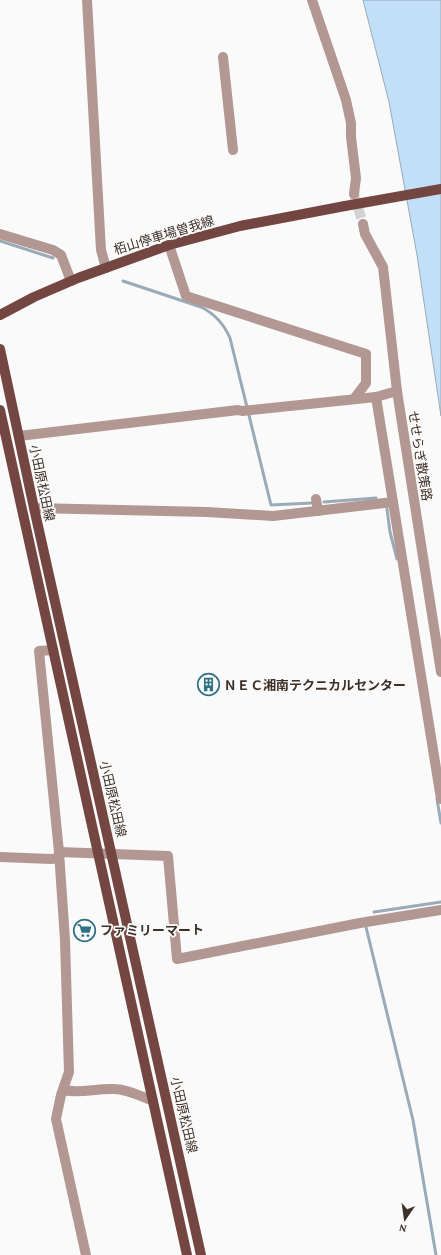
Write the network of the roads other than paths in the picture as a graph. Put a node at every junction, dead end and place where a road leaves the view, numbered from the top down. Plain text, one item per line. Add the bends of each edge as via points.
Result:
1 (87, 0) edge
2 (312, 0) edge
3 (223, 57) dead end
4 (232, 150) dead end
5 (441, 189) edge
6 (354, 194) tunnel mouth
7 (362, 224) tunnel mouth
8 (0, 234) edge
9 (169, 245) junction
10 (104, 269) junction
11 (75, 280) junction
12 (0, 315) edge
13 (0, 349) edge
14 (397, 390) junction
15 (376, 397) junction
16 (354, 399) junction
17 (0, 410) edge
18 (19, 436) junction
19 (3, 437) edge
20 (316, 499) dead end
21 (393, 502) junction
22 (34, 508) junction
23 (318, 510) junction
24 (53, 650) junction
25 (441, 672) edge
26 (441, 799) edge
27 (98, 854) junction
28 (112, 854) junction
29 (59, 855) junction
30 (0, 857) edge
31 (441, 910) edge
32 (63, 1090) junction
33 (153, 1101) junction
34 (86, 1255) edge
35 (187, 1255) edge
36 (201, 1255) edge

1 - 10 street
2 - 6 street via 346,100 351,123 350,136 356,178
3 - 4 street
5 - 9 main road, 栢山停車場曽我線, bridge via 240,226
7 - 14 street, せせらぎ散策路 via 383,266
8 - 11 street via 53,250 61,255
9 - 10 main road, 栢山停車場曽我線
9 - 16 street via 186,296 366,354 366,383
10 - 11 main road, 栢山停車場曽我線
11 - 12 main road, 栢山停車場曽我線
13 - 18 main road, 小田原松田線
14 - 15 street
14 - 25 street, せせらぎ散策路
15 - 16 street
15 - 21 street via 382,460
16 - 18 street
17 - 19 main road, 小田原松田線
18 - 22 main road, 小田原松田線
19 - 24 main road, 小田原松田線
20 - 23 street
21 - 23 street
21 - 26 street
22 - 23 street via 273,516
22 - 28 main road, 小田原松田線
24 - 27 main road, 小田原松田線
24 - 29 street via 39,651
27 - 28 street
27 - 29 street
27 - 33 main road, 小田原松田線
28 - 31 street via 168,856 177,959 360,922
28 - 36 main road, 小田原松田線
29 - 30 street via 51,859
29 - 32 street via 65,940 69,1072
32 - 33 street via 77,1093 122,1090
32 - 34 street via 56,1119
33 - 35 main road, 小田原松田線

